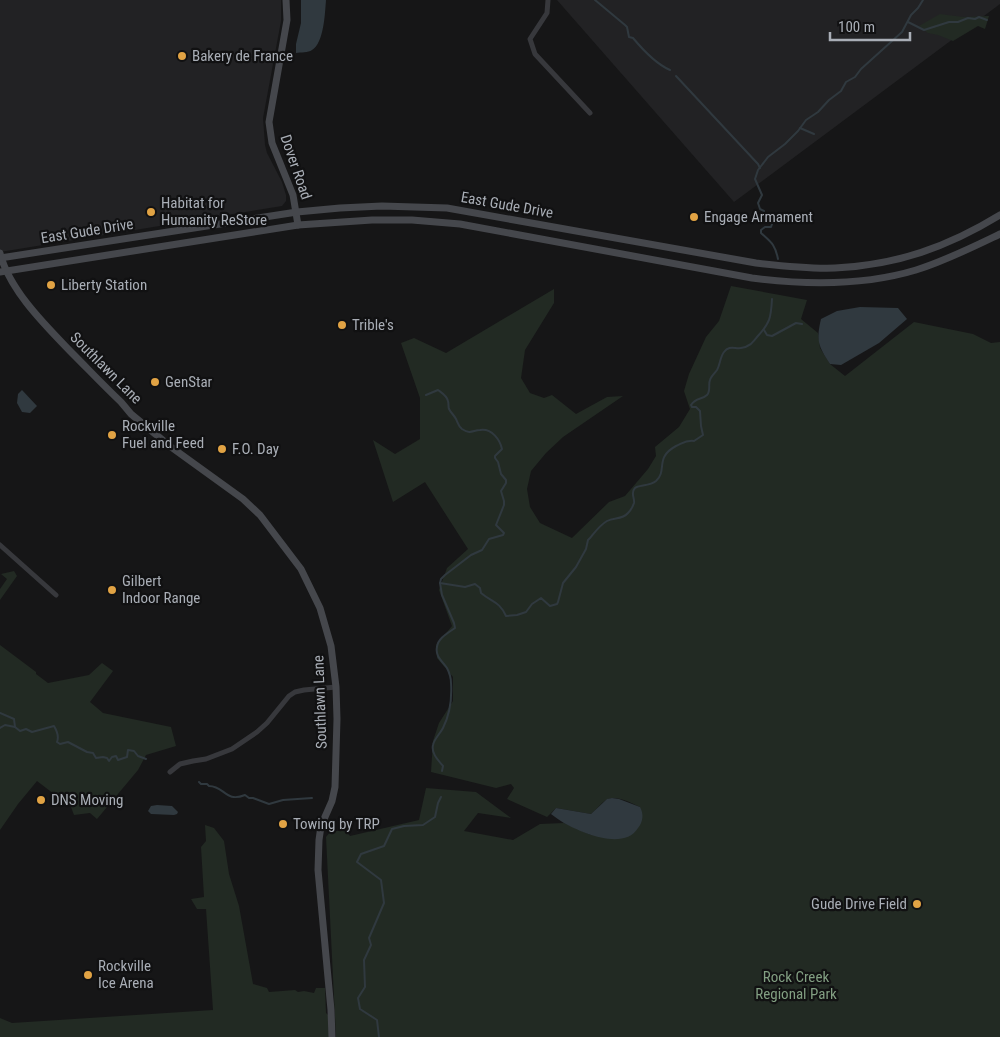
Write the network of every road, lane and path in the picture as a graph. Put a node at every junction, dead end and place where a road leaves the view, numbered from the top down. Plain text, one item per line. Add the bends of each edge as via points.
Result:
1 (286, 0) edge
2 (548, 0) edge
3 (590, 113) dead end
4 (297, 212) junction
5 (1000, 215) edge
6 (298, 225) junction
7 (1000, 234) edge
8 (0, 256) edge
9 (910, 257) junction
10 (4, 271) edge
11 (914, 271) junction
12 (0, 545) edge
13 (56, 595) dead end
14 (336, 687) junction
15 (170, 772) dead end
16 (332, 1037) edge

1 - 4 main road, Dover Road via 287,20 269,122 272,143 291,186
2 - 3 street via 546,13 530,39 532,47
4 - 6 main road, Dover Road
4 - 8 main road, East Gude Drive
4 - 9 main road, East Gude Drive via 382,206 446,208 756,263 789,266 835,268
5 - 9 main road, East Gude Drive via 957,239
6 - 10 main road, East Gude Drive
6 - 11 main road, East Gude Drive via 372,220 460,224 785,282 854,281
7 - 11 main road, East Gude Drive
8 - 10 main road, Southlawn Lane
9 - 11 main road
10 - 14 main road, Southlawn Lane via 41,321 131,414 260,515 301,569 320,608 331,646
12 - 13 street
14 - 15 street via 296,692 257,732 232,749 180,764
14 - 16 main road, Southlawn Lane via 335,787 319,840 318,870

